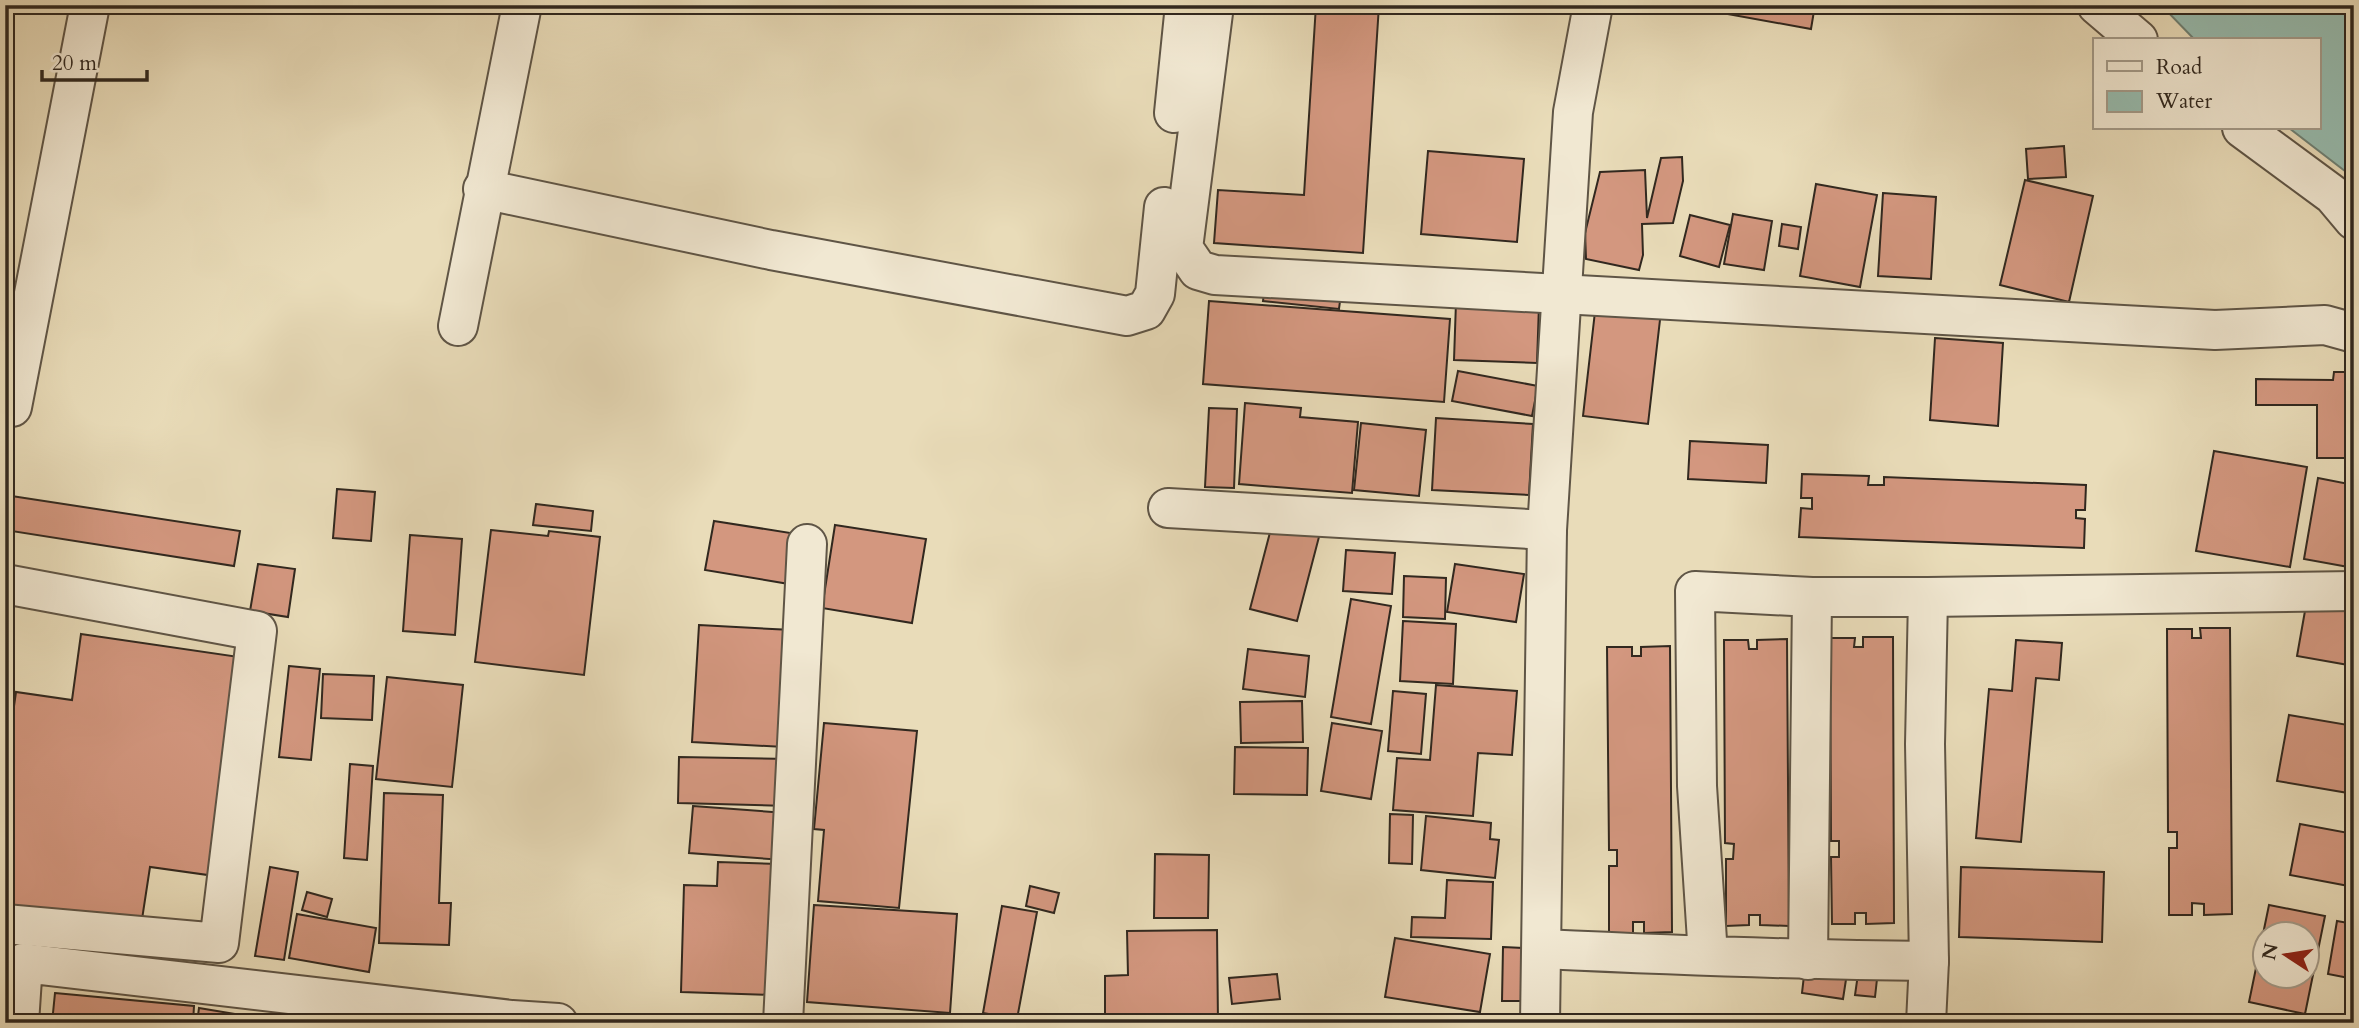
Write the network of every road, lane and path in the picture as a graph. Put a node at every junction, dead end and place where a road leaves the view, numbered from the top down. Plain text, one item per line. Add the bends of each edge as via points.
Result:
1 (90, 5) edge
2 (522, 5) edge
3 (1185, 5) edge
4 (1214, 5) edge
5 (1593, 5) edge
6 (2097, 5) edge
7 (2136, 38) edge
8 (2245, 130) edge
9 (483, 189) junction
10 (2354, 220) edge
11 (1562, 295) junction
12 (458, 326) dead end
13 (2354, 333) edge
14 (12, 407) dead end
15 (1168, 508) dead end
16 (1547, 530) junction
17 (807, 544) dead end
18 (5, 586) edge
19 (2354, 591) edge
20 (1812, 597) junction
21 (1928, 597) junction
22 (5, 924) edge
23 (1542, 949) junction
24 (1708, 956) junction
25 (1808, 960) junction
26 (1929, 961) junction
27 (275, 1007) edge
28 (512, 1022) edge
29 (19, 1023) edge
30 (558, 1023) edge
31 (783, 1023) edge
32 (1540, 1023) edge
33 (1926, 1023) edge

1 - 14 street
2 - 9 street
3 - 9 street via 1155,294 1146,310 1127,316 771,250
4 - 11 street via 1183,248 1198,270 1215,275
5 - 11 street via 1573,112
6 - 7 street
8 - 10 street via 2333,195
9 - 12 street
11 - 13 street via 2215,330 2325,326
11 - 16 street
15 - 16 street
16 - 23 street
17 - 31 street
18 - 22 street via 257,631 219,943
19 - 21 street
20 - 21 street
20 - 24 street via 1695,591 1697,786
20 - 25 street
21 - 26 street
23 - 24 street
23 - 32 street
24 - 25 street
25 - 26 street
26 - 33 street
27 - 28 street
27 - 29 street via 23,963
28 - 30 street

